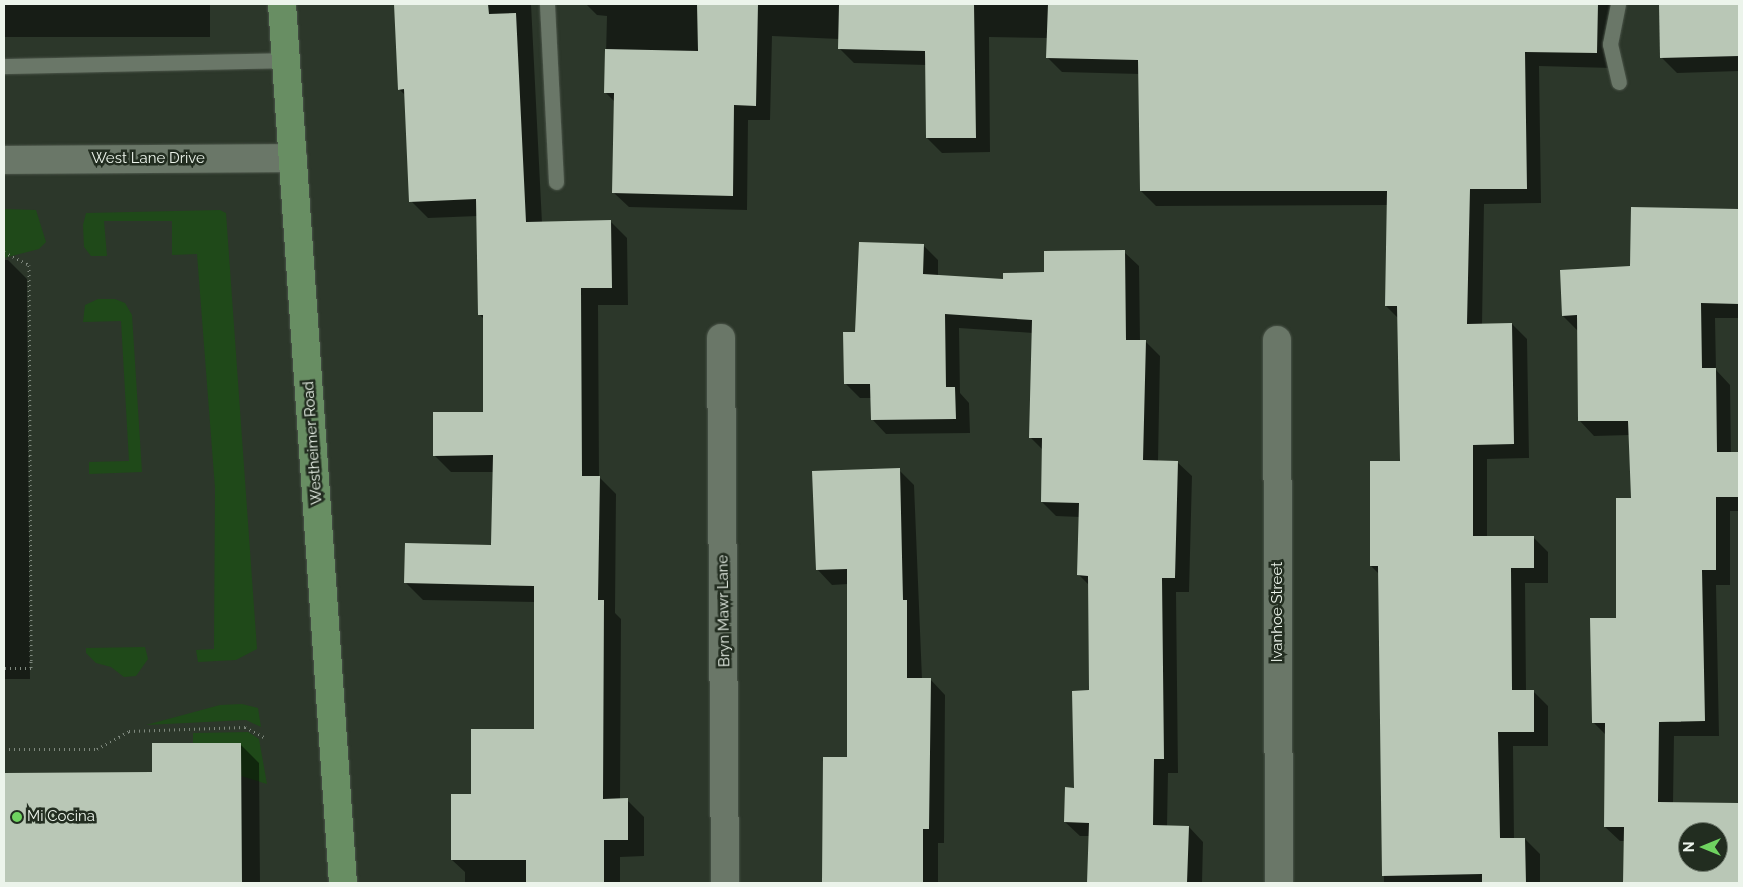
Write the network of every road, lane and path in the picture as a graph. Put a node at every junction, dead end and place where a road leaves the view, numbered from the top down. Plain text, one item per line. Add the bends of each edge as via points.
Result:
1 (282, 4) edge
2 (547, 4) edge
3 (1618, 4) edge
4 (286, 60) junction
5 (4, 66) edge
6 (1619, 82) dead end
7 (293, 158) junction
8 (4, 160) edge
9 (556, 182) dead end
10 (4, 252) edge
11 (721, 338) dead end
12 (1277, 340) dead end
13 (4, 668) edge
14 (264, 737) dead end
15 (4, 749) edge
16 (343, 883) edge
17 (725, 883) edge
18 (1280, 883) edge

1 - 4 main road, Westheimer Road
2 - 9 lane
3 - 6 lane via 1610,44
4 - 5 lane
4 - 7 main road, Westheimer Road
7 - 8 street, West Lane Drive
7 - 16 main road, Westheimer Road
10 - 13 path via 29,265 31,668
11 - 17 street, Bryn Mawr Lane
12 - 18 street, Ivanhoe Street
14 - 15 path via 245,727 129,731 97,749

